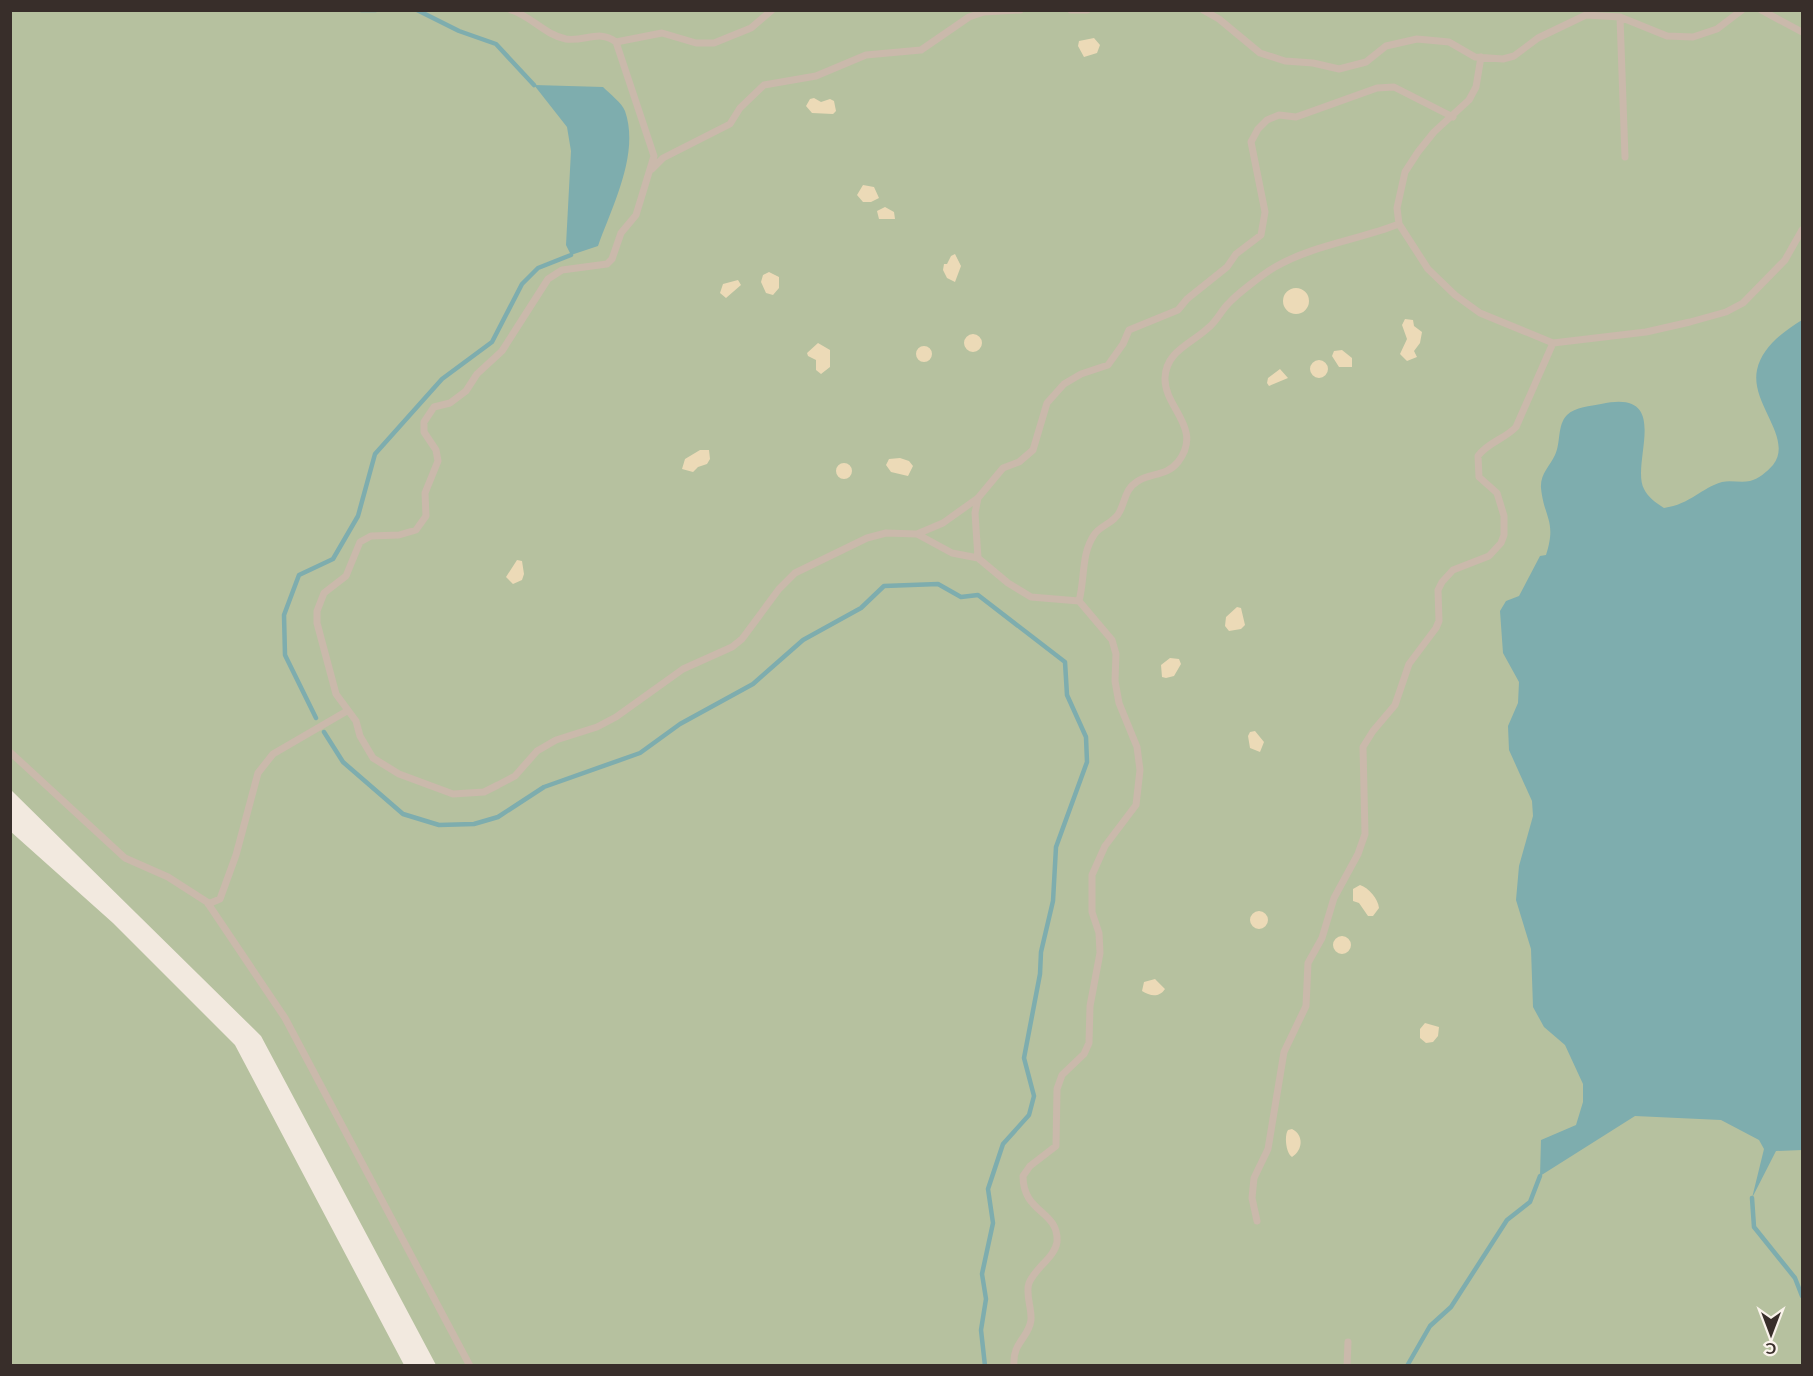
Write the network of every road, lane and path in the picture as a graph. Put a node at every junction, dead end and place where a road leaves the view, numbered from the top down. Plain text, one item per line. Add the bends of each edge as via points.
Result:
1 (511, 10) edge
2 (772, 10) edge
3 (1020, 10) edge
4 (1071, 10) edge
5 (1087, 10) edge
6 (1203, 10) edge
7 (1742, 10) edge
8 (1761, 10) edge
9 (1620, 17) junction
10 (1803, 32) edge
11 (616, 42) junction
12 (1480, 57) junction
13 (1453, 117) junction
14 (1625, 157) dead end
15 (650, 171) junction
16 (1399, 224) junction
17 (1803, 230) edge
18 (1553, 343) junction
19 (978, 498) junction
20 (917, 534) junction
21 (978, 558) junction
22 (1079, 601) junction
23 (347, 711) junction
24 (10, 752) edge
25 (208, 904) junction
26 (1257, 1221) dead end
27 (1347, 1342) dead end
28 (470, 1365) edge
29 (1014, 1365) edge
30 (1347, 1365) edge

1 - 11 lane via 564,39 598,35 609,36
2 - 11 lane via 751,28 714,43 696,43 662,33
3 - 15 lane via 969,17 921,50 866,56 816,76 764,85 730,124 663,158
4 - 5 lane
6 - 12 lane via 1260,52 1285,61 1339,69 1353,67 1386,46 1433,39
7 - 9 lane via 1717,29 1693,37 1667,36
8 - 10 lane
9 - 12 lane via 1586,15 1538,38 1514,56
9 - 14 lane
11 - 15 lane via 638,114 649,135 654,156
12 - 13 lane via 1476,87
13 - 16 lane via 1434,132 1405,172 1397,208
13 - 19 lane via 1394,87 1377,88 1296,117 1279,115 1266,120 1251,142 1265,212 1261,235 1178,310 1129,330 1108,365 1064,384 1047,403 1034,450 1003,468
15 - 23 lane via 636,215 621,233 612,259 607,264 562,270 548,279 502,351 477,374 466,391 427,414 424,432 436,450 438,462 425,493 423,522 416,530 371,536 360,543 346,576 324,593 317,623 336,694
16 - 18 lane via 1428,269 1455,295 1480,314
16 - 22 lane via 1318,247 1273,268 1173,355 1167,367 1166,384 1184,421 1185,450 1166,472 1146,477 1128,489 1113,521 1095,533 1084,554 1085,576
17 - 18 lane via 1785,260 1757,291 1726,312 1646,332
18 - 26 lane via 1516,427 1478,456 1479,477 1497,493 1504,516 1501,543 1489,556 1454,570 1442,582 1436,628 1409,664 1395,705 1363,747 1365,834 1306,969 1306,1005 1284,1053 1268,1149 1254,1178 1252,1206
19 - 20 lane via 943,523
19 - 21 lane
20 - 21 lane via 952,553
20 - 23 lane via 886,533 867,538 795,573 732,647 683,669 616,717 556,740 537,752 515,776 484,792 453,794 399,774 373,758 356,721
21 - 22 lane via 1031,597
22 - 29 lane via 1112,640 1119,704 1137,747 1140,770 1136,805 1105,846 1092,875 1092,912 1100,953 1090,1005 1089,1043 1084,1054 1062,1075 1057,1089 1056,1146 1023,1176 1025,1195 1056,1228 1057,1240 1056,1249 1037,1269 1028,1286 1031,1320 1014,1348
23 - 25 lane via 273,754 258,773 220,899
24 - 25 lane via 125,858 168,877
25 - 28 lane via 285,1018
27 - 30 lane

